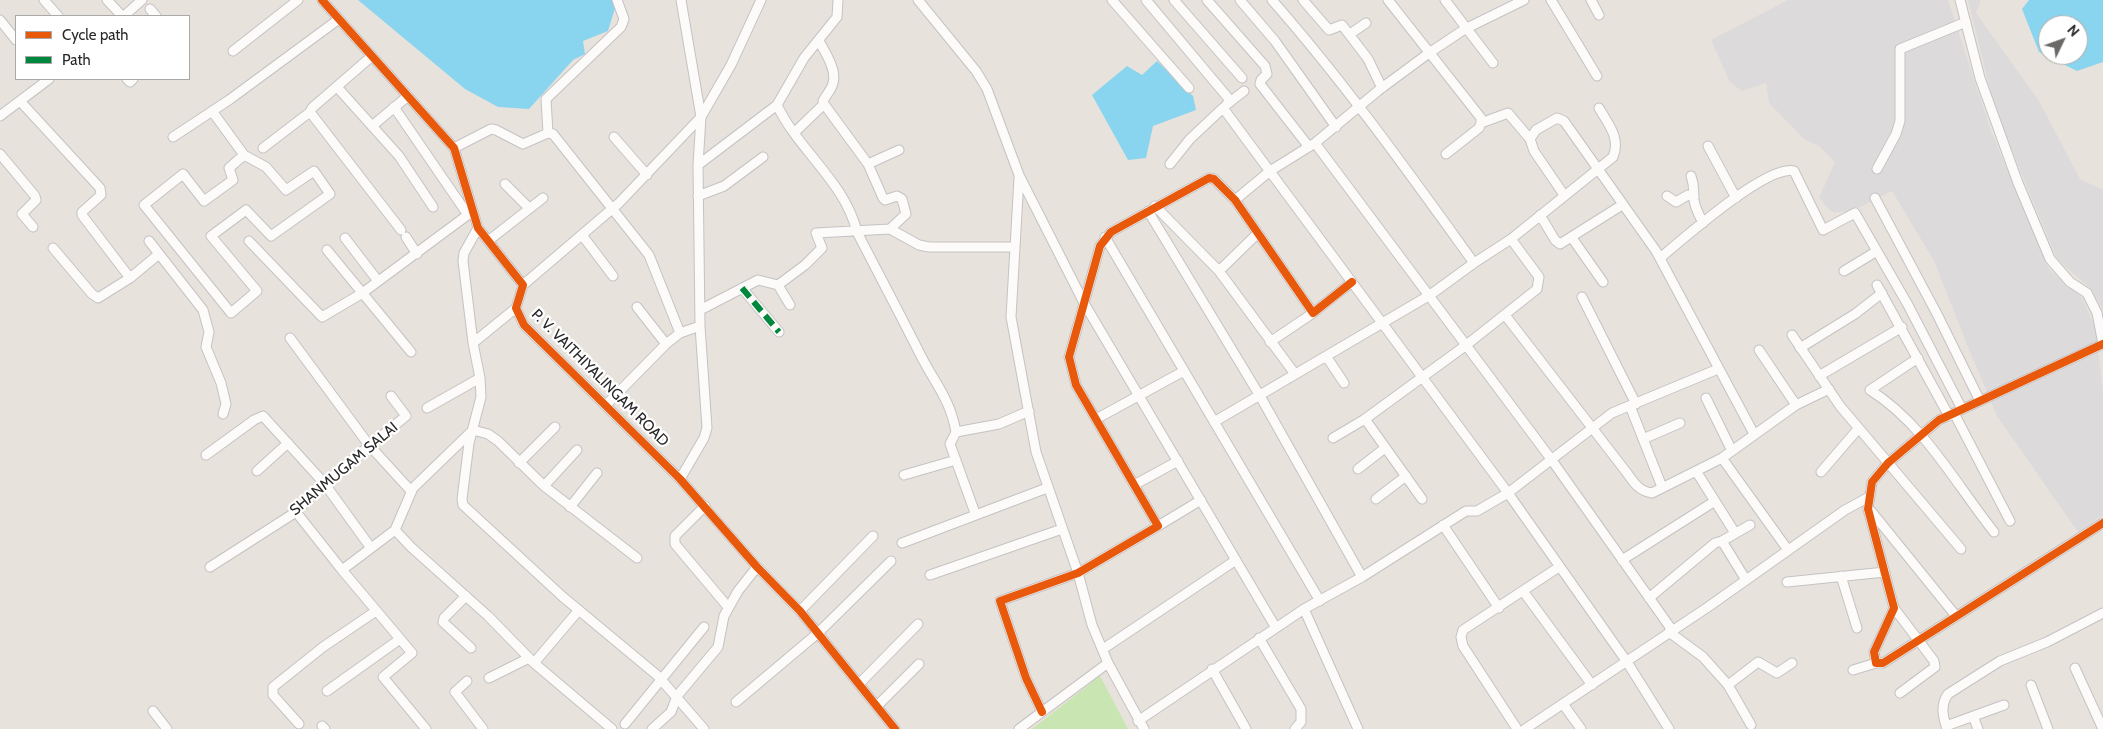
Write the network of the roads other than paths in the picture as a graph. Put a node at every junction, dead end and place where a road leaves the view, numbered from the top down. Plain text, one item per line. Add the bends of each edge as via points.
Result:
1 (44, 0) edge
2 (108, 0) edge
3 (142, 0) edge
4 (298, 0) edge
5 (322, 0) edge
6 (681, 0) edge
7 (761, 0) edge
8 (838, 0) edge
9 (918, 0) edge
10 (1112, 0) edge
11 (1146, 0) edge
12 (1174, 0) edge
13 (1207, 0) edge
14 (1240, 0) edge
15 (1272, 0) edge
16 (1303, 0) edge
17 (1388, 0) edge
18 (1445, 0) edge
19 (1524, 0) edge
20 (1551, 0) edge
21 (1591, 0) edge
22 (1960, 0) edge
23 (621, 2) edge
24 (57, 15) edge
25 (122, 15) edge
26 (124, 15) edge
27 (1599, 15) dead end
28 (340, 19) junction
29 (0, 20) edge
30 (1966, 22) junction
31 (1366, 23) dead end
32 (1465, 29) junction
33 (1350, 34) junction
34 (15, 39) edge
35 (819, 41) junction
36 (233, 51) dead end
37 (1429, 53) junction
38 (372, 56) junction
39 (1493, 63) dead end
40 (1597, 76) dead end
41 (1242, 78) dead end
42 (47, 80) edge
43 (337, 87) junction
44 (1189, 88) dead end
45 (1382, 88) junction
46 (1244, 91) dead end
47 (408, 96) junction
48 (20, 100) junction
49 (0, 102) edge
50 (824, 104) junction
51 (777, 105) junction
52 (1226, 105) junction
53 (394, 107) junction
54 (1360, 108) junction
55 (1599, 108) dead end
56 (212, 111) junction
57 (310, 112) junction
58 (3, 114) edge
59 (701, 117) junction
60 (1482, 123) junction
61 (372, 126) junction
62 (1336, 127) junction
63 (548, 133) junction
64 (794, 133) junction
65 (173, 137) dead end
66 (614, 137) dead end
67 (1530, 139) junction
68 (1312, 145) junction
69 (1708, 146) dead end
70 (263, 148) dead end
71 (454, 148) junction
72 (899, 150) dead end
73 (0, 154) edge
74 (1446, 154) dead end
75 (244, 155) junction
76 (763, 157) dead end
77 (868, 164) junction
78 (1170, 164) dead end
79 (698, 165) junction
80 (1877, 169) dead end
81 (1598, 170) junction
82 (1270, 171) junction
83 (647, 176) junction
84 (1019, 176) junction
85 (1690, 176) dead end
86 (505, 184) dead end
87 (1564, 195) junction
88 (698, 196) junction
89 (1667, 196) dead end
90 (1694, 197) junction
91 (543, 198) dead end
92 (1736, 198) junction
93 (1875, 198) dead end
94 (1235, 200) junction
95 (1622, 205) junction
96 (434, 207) dead end
97 (529, 208) junction
98 (1151, 208) junction
99 (611, 209) junction
100 (470, 213) junction
101 (1540, 214) junction
102 (1703, 223) junction
103 (33, 228) dead end
104 (478, 228) junction
105 (890, 229) junction
106 (857, 232) junction
107 (1258, 233) junction
108 (582, 235) junction
109 (345, 238) dead end
110 (1105, 238) junction
111 (1572, 238) junction
112 (1511, 239) junction
113 (249, 241) dead end
114 (488, 241) junction
115 (149, 242) dead end
116 (1015, 247) junction
117 (53, 248) dead end
118 (327, 250) dead end
119 (1877, 251) junction
120 (159, 254) junction
121 (417, 254) junction
122 (1660, 258) junction
123 (1474, 262) junction
124 (1219, 271) junction
125 (1844, 271) dead end
126 (614, 276) dead end
127 (130, 278) junction
128 (378, 281) junction
129 (1352, 282) junction
130 (1603, 282) dead end
131 (778, 285) junction
132 (523, 286) junction
133 (742, 288) junction
134 (361, 294) junction
135 (1430, 295) junction
136 (1582, 297) dead end
137 (1084, 303) junction
138 (790, 306) dead end
139 (637, 307) dead end
140 (516, 308) junction
141 (700, 310) junction
142 (1313, 313) junction
143 (1505, 316) junction
144 (1383, 322) junction
145 (700, 326) junction
146 (1902, 327) junction
147 (778, 332) dead end
148 (680, 333) junction
149 (1792, 336) dead end
150 (290, 338) dead end
151 (1270, 342) junction
152 (473, 343) junction
153 (666, 344) junction
154 (2103, 344) edge
155 (1465, 346) junction
156 (1800, 348) junction
157 (1759, 350) dead end
158 (411, 352) dead end
159 (1326, 356) junction
160 (1918, 358) junction
161 (1718, 369) junction
162 (1184, 371) junction
163 (1295, 374) junction
164 (1421, 376) junction
165 (1819, 376) junction
166 (480, 378) junction
167 (1344, 383) dead end
168 (1829, 389) junction
169 (1138, 395) junction
170 (392, 396) dead end
171 (1260, 396) junction
172 (1706, 398) dead end
173 (1980, 401) junction
174 (606, 405) junction
175 (1633, 405) junction
176 (1796, 406) junction
177 (427, 408) dead end
178 (1029, 411) junction
179 (1955, 413) junction
180 (223, 414) dead end
181 (1096, 419) junction
182 (1365, 419) junction
183 (1214, 422) junction
184 (1680, 423) dead end
185 (555, 427) dead end
186 (1592, 428) junction
187 (1858, 429) junction
188 (473, 430) junction
189 (956, 432) junction
190 (1754, 434) junction
191 (1921, 434) junction
192 (1333, 438) dead end
193 (1643, 439) junction
194 (288, 443) junction
195 (369, 445) junction
196 (1386, 448) junction
197 (577, 450) dead end
198 (1732, 451) junction
199 (206, 456) dead end
200 (1722, 458) junction
201 (1551, 459) junction
202 (956, 460) junction
203 (1178, 462) junction
204 (519, 463) junction
205 (1888, 463) junction
206 (1358, 469) dead end
207 (257, 471) dead end
208 (1696, 471) junction
209 (1821, 472) dead end
210 (597, 473) dead end
211 (904, 475) dead end
212 (1406, 476) junction
213 (680, 479) junction
214 (324, 483) junction
215 (1134, 485) junction
216 (544, 486) junction
217 (1662, 487) junction
218 (1047, 488) junction
219 (412, 491) junction
220 (1508, 493) junction
221 (1868, 497) junction
222 (1376, 499) dead end
223 (1422, 499) dead end
224 (1200, 500) junction
225 (1715, 502) junction
226 (705, 506) junction
227 (570, 507) junction
228 (1868, 509) junction
229 (296, 512) junction
230 (975, 513) junction
231 (2010, 521) dead end
232 (2103, 523) edge
233 (1443, 525) junction
234 (1750, 525) dead end
235 (1158, 526) junction
236 (1062, 529) junction
237 (395, 530) junction
238 (1994, 532) dead end
239 (1735, 534) junction
240 (873, 536) dead end
241 (1722, 541) junction
242 (902, 542) dead end
243 (371, 548) junction
244 (1961, 549) dead end
245 (1788, 550) junction
246 (637, 558) dead end
247 (1236, 560) junction
248 (1622, 560) junction
249 (891, 561) dead end
250 (210, 567) dead end
251 (757, 567) junction
252 (1559, 567) junction
253 (342, 570) junction
254 (1885, 572) junction
255 (1078, 573) junction
256 (930, 575) dead end
257 (1841, 576) junction
258 (1362, 577) junction
259 (1746, 580) junction
260 (1787, 582) dead end
261 (1523, 592) junction
262 (466, 596) junction
263 (1649, 598) junction
264 (1320, 601) junction
265 (728, 607) junction
266 (1499, 608) junction
267 (1894, 608) junction
268 (1304, 609) junction
269 (376, 610) junction
270 (580, 610) junction
271 (800, 611) junction
272 (2103, 613) edge
273 (1956, 616) junction
274 (918, 624) dead end
275 (704, 627) dead end
276 (1276, 628) junction
277 (1857, 628) dead end
278 (1671, 631) junction
279 (818, 633) junction
280 (1260, 638) junction
281 (400, 639) junction
282 (1918, 640) junction
283 (471, 648) dead end
284 (1103, 649) junction
285 (532, 660) junction
286 (1627, 662) junction
287 (1792, 662) dead end
288 (1108, 663) junction
289 (1876, 663) junction
290 (919, 664) dead end
291 (2075, 668) dead end
292 (1212, 669) junction
293 (1853, 670) dead end
294 (489, 678) dead end
295 (661, 679) junction
296 (468, 681) dead end
297 (859, 684) junction
298 (1592, 685) junction
299 (1728, 685) junction
300 (2032, 685) dead end
301 (327, 691) dead end
302 (1900, 693) dead end
303 (677, 696) junction
304 (736, 702) dead end
305 (1563, 704) junction
306 (2004, 705) dead end
307 (877, 706) junction
308 (153, 711) dead end
309 (1042, 712) junction
310 (1974, 716) junction
311 (1138, 721) junction
312 (299, 724) dead end
313 (625, 724) dead end
314 (1752, 725) dead end
315 (654, 728) edge
316 (1947, 728) edge
317 (2101, 728) edge
318 (167, 729) edge
319 (426, 729) edge
320 (484, 729) edge
321 (612, 729) edge
322 (704, 729) edge
323 (896, 729) edge
324 (1019, 729) edge
325 (1144, 729) edge
326 (1246, 729) edge
327 (1295, 729) edge
328 (1358, 729) edge
329 (1517, 729) edge
330 (1525, 729) edge
331 (1581, 729) edge
332 (1669, 729) edge
333 (1978, 729) edge
334 (2048, 729) edge

1 - 24 street
2 - 25 street
3 - 26 street
4 - 36 street
5 - 28 street
6 - 59 street
7 - 59 street via 731,64
8 - 35 street via 837,17
9 - 84 street via 987,89
10 - 44 street
11 - 52 street via 1229,99
12 - 41 street
13 - 68 street via 1266,66 1267,74 1260,84
14 - 62 street via 1276,41
15 - 54 street
16 - 33 street via 1329,30 1342,25
17 - 37 street
18 - 32 street
19 - 32 street
20 - 40 street
21 - 27 street
22 - 30 street
23 - 63 street via 624,19 621,27 547,98
28 - 38 street
28 - 56 street
29 - 34 street
30 - 80 street via 1900,49 1900,121
30 - 154 street via 1980,78 2050,259 2070,282 2087,293 2097,313
31 - 33 street
32 - 37 street
32 - 39 street
33 - 45 street via 1368,59
35 - 50 street via 834,75 834,84
35 - 51 street via 804,58
37 - 45 street
37 - 60 street
38 - 43 street
38 - 47 street
42 - 48 street
43 - 57 street
43 - 61 street
45 - 54 street
46 - 52 street
47 - 53 street
47 - 71 street
48 - 58 street
48 - 127 street via 100,188 100,195 82,215
49 - 58 street
50 - 64 street
50 - 77 street
51 - 64 street
51 - 79 street
52 - 78 street via 1190,138
52 - 82 street
53 - 61 street
53 - 100 street
54 - 62 street
54 - 123 street
55 - 81 street via 1615,135 1616,149 1613,157
56 - 65 street
56 - 75 street
57 - 70 street
57 - 121 street
59 - 79 street
59 - 83 street
60 - 67 street via 1508,113
60 - 74 street
61 - 96 street via 399,156
62 - 68 street
63 - 71 street via 523,144 491,129
63 - 99 street via 556,138
64 - 106 street via 836,187 850,209
66 - 83 street
67 - 81 street via 1536,130 1557,118 1562,119
67 - 87 street
68 - 82 street
68 - 135 street
69 - 92 street
71 - 100 street
72 - 77 street
73 - 103 street via 36,196 22,214
75 - 75 street via 266,167 286,190 314,171 330,194 271,236 246,210 211,236 256,291 231,313 144,205 183,174 204,201 233,180 229,168
76 - 88 street via 724,186
77 - 105 street via 885,200 897,196 902,199 906,214
79 - 88 street
81 - 87 street
81 - 95 street
82 - 94 street
82 - 129 street
83 - 99 street
84 - 116 street
84 - 137 street
85 - 90 street via 1696,189
86 - 97 street
87 - 101 street
88 - 141 street
89 - 90 street via 1676,202 1688,195
90 - 102 street
91 - 97 street
92 - 102 street
92 - 119 street via 1781,171 1794,171 1823,230 1855,213
93 - 173 street
94 - 98 street via 1209,178
94 - 107 street
95 - 111 street
95 - 122 street
97 - 114 street
98 - 110 street
98 - 124 street
98 - 171 street
99 - 108 street
99 - 148 street via 649,255
100 - 104 street
100 - 121 street
101 - 111 street via 1557,242 1560,244
101 - 112 street
102 - 122 street
104 - 114 street
104 - 152 street via 464,258
105 - 106 street
105 - 116 street via 929,247
106 - 131 street via 816,233 822,248
106 - 189 street via 952,410
107 - 124 street
107 - 142 street
108 - 126 street
108 - 132 street
109 - 128 street
110 - 137 street
110 - 162 street
111 - 130 street
112 - 123 street
112 - 143 street via 1540,284
113 - 134 street via 322,317
114 - 132 street
115 - 120 street
116 - 178 street via 1011,317
117 - 127 street via 96,297
118 - 134 street
119 - 125 street
119 - 179 street via 1908,305
120 - 127 street
120 - 180 street via 203,310 209,332 206,347 226,404
121 - 128 street
122 - 161 street
123 - 135 street
124 - 151 street
128 - 134 street
129 - 142 street
129 - 144 street
131 - 133 street via 758,280
131 - 138 street
132 - 140 street, P. V. VAITHIYALINGAM ROAD
133 - 141 street
133 - 147 street
134 - 158 street
135 - 144 street
135 - 155 street
136 - 175 street
137 - 169 street
137 - 181 street via 1069,357 1076,385
139 - 153 street
140 - 152 street
140 - 174 street, P. V. VAITHIYALINGAM ROAD via 524,325
141 - 145 street
142 - 151 street
143 - 155 street
143 - 186 street
144 - 159 street
144 - 164 street
145 - 148 street
145 - 213 street via 707,428
146 - 156 street via 1879,289 1855,314
146 - 160 street
146 - 165 street
148 - 153 street
149 - 156 street
150 - 195 street
151 - 163 street
152 - 166 street
153 - 174 street
154 - 173 street
155 - 164 street
155 - 201 street
156 - 165 street
157 - 176 street
159 - 163 street
159 - 167 street
160 - 179 street
160 - 191 street via 1870,390 1890,403
161 - 175 street
161 - 190 street
162 - 169 street
162 - 183 street
163 - 171 street
164 - 182 street
164 - 220 street
165 - 168 street
166 - 177 street
166 - 188 street via 481,397
168 - 176 street
168 - 187 street
169 - 181 street
169 - 203 street
170 - 195 street, SHANMUGAM SALAI via 406,416
171 - 183 street
171 - 258 street
172 - 198 street
173 - 179 street
174 - 213 street, P. V. VAITHIYALINGAM ROAD
175 - 186 street via 1612,413
175 - 193 street
176 - 190 street
178 - 189 street via 998,424
178 - 218 street via 1036,452
179 - 191 street
179 - 231 street
181 - 215 street
182 - 192 street
182 - 196 street
183 - 264 street
184 - 193 street
185 - 204 street
186 - 201 street
186 - 217 street via 1639,488 1652,492
187 - 205 street
187 - 209 street
188 - 204 street via 488,434
188 - 219 street
188 - 270 street via 463,505
189 - 202 street via 950,444
190 - 198 street
191 - 205 street
191 - 238 street
193 - 217 street
194 - 199 street via 266,419 259,416
194 - 207 street
194 - 214 street
195 - 214 street, SHANMUGAM SALAI
195 - 219 street
196 - 206 street
196 - 212 street
197 - 216 street
198 - 200 street
200 - 208 street
200 - 245 street
201 - 220 street
201 - 248 street
202 - 211 street
202 - 230 street
203 - 215 street
203 - 224 street
204 - 216 street
205 - 221 street via 1872,482
205 - 244 street
208 - 217 street
208 - 225 street
210 - 227 street
212 - 222 street
212 - 223 street
213 - 226 street, P. V. VAITHIYALINGAM ROAD
214 - 229 street, SHANMUGAM SALAI
214 - 243 street
215 - 235 street
216 - 227 street
218 - 230 street
218 - 236 street
219 - 237 street
220 - 233 street
220 - 252 street
221 - 228 street
221 - 245 street
224 - 235 street
224 - 247 street
225 - 239 street
225 - 248 street
226 - 251 street, P. V. VAITHIYALINGAM ROAD
226 - 265 street via 675,536 675,544
227 - 246 street
228 - 254 street
228 - 273 street
229 - 250 street, SHANMUGAM SALAI
229 - 253 street
230 - 242 street
232 - 273 street
233 - 258 street
233 - 266 street
234 - 239 street
235 - 255 street
236 - 255 street
236 - 256 street
237 - 243 street
237 - 262 street
239 - 241 street
240 - 271 street
241 - 259 street
241 - 263 street via 1715,543
243 - 253 street
245 - 259 street
247 - 276 street
247 - 284 street
248 - 263 street
249 - 279 street
251 - 265 street
251 - 271 street, P. V. VAITHIYALINGAM ROAD
252 - 261 street
252 - 286 street
253 - 269 street
254 - 257 street
254 - 267 street
255 - 284 street via 1092,625
255 - 309 street via 1000,600 1026,678
257 - 260 street
257 - 277 street
258 - 264 street
259 - 278 street
261 - 266 street
261 - 298 street
262 - 283 street via 443,622
262 - 285 street
263 - 278 street
264 - 268 street
265 - 303 street via 718,647
266 - 329 street via 1463,630 1461,637 1463,646
267 - 282 street
267 - 289 street via 1874,652
268 - 276 street
268 - 328 street
269 - 281 street
269 - 312 street via 273,686 273,695
270 - 285 street
270 - 295 street
271 - 279 street, P. V. VAITHIYALINGAM ROAD
272 - 316 street via 2047,642 2000,661 1948,694 1944,700 1943,715
273 - 282 street
274 - 297 street
275 - 295 street
276 - 280 street
278 - 286 street
278 - 299 street via 1703,657
279 - 297 street, P. V. VAITHIYALINGAM ROAD
279 - 304 street
280 - 292 street
280 - 327 street via 1301,709 1301,722
281 - 301 street
281 - 319 street via 412,653 383,677
282 - 289 street via 1883,664
282 - 302 street via 1935,667
284 - 288 street
285 - 294 street
285 - 321 street
286 - 298 street
286 - 332 street
287 - 299 street via 1777,673 1758,662
288 - 309 street
288 - 311 street
289 - 293 street
290 - 307 street
291 - 317 street
292 - 311 street
292 - 326 street
295 - 303 street
295 - 313 street
296 - 320 street via 456,692
297 - 307 street, P. V. VAITHIYALINGAM ROAD
298 - 305 street
299 - 314 street
300 - 334 street
303 - 315 street via 671,712
303 - 322 street
305 - 330 street
305 - 331 street
306 - 310 street
307 - 323 street, P. V. VAITHIYALINGAM ROAD
308 - 318 street
309 - 324 street
310 - 316 street
310 - 333 street
311 - 325 street

